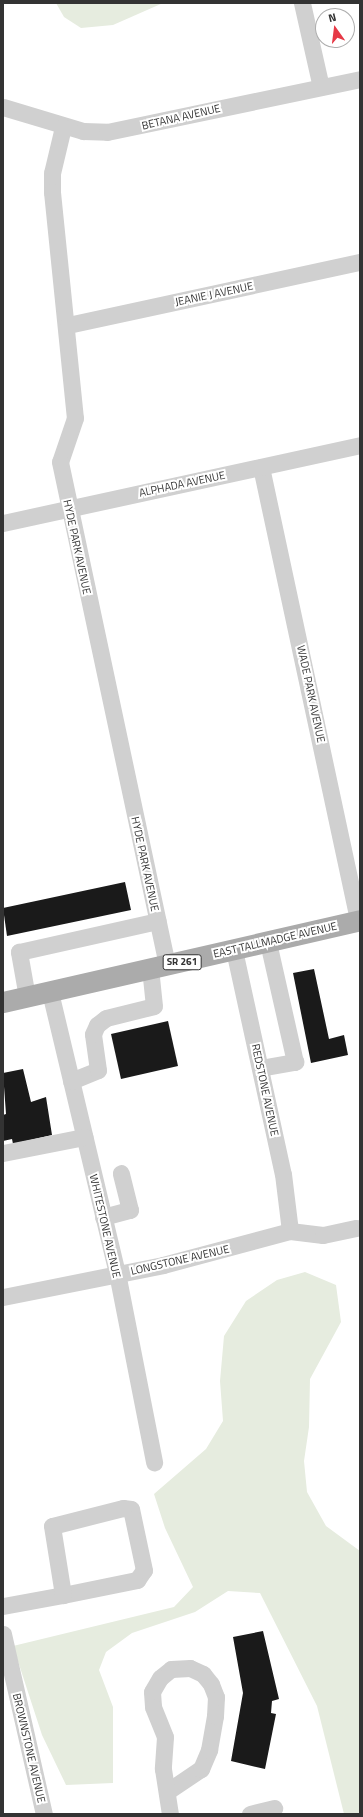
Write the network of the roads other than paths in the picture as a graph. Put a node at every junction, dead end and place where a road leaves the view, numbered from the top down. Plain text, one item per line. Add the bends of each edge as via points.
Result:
1 (302, 3) edge
2 (360, 79) edge
3 (321, 87) junction
4 (3, 107) edge
5 (63, 126) junction
6 (360, 262) edge
7 (68, 325) junction
8 (360, 445) edge
9 (261, 468) junction
10 (68, 509) junction
11 (3, 523) edge
12 (359, 920) edge
13 (158, 921) junction
14 (268, 942) junction
15 (234, 950) junction
16 (158, 967) junction
17 (50, 992) junction
18 (27, 997) junction
19 (3, 1002) edge
20 (260, 1068) junction
21 (71, 1081) junction
22 (84, 1137) junction
23 (3, 1153) edge
24 (121, 1173) dead end
25 (103, 1217) junction
26 (356, 1228) dead end
27 (290, 1231) junction
28 (117, 1273) junction
29 (3, 1297) edge
30 (154, 1462) dead end
31 (63, 1595) junction
32 (3, 1606) edge
33 (3, 1634) edge
34 (168, 1791) junction
35 (274, 1808) dead end
36 (44, 1814) edge
37 (170, 1814) edge
38 (250, 1814) edge

1 - 3 street
2 - 3 street, BETANA AVENUE
3 - 5 street, BETANA AVENUE via 107,132
4 - 5 street, BETANA AVENUE
5 - 7 street, HYDE PARK AVENUE via 55,154 52,192
6 - 7 street, JEANIE J AVENUE
7 - 10 street, HYDE PARK AVENUE via 75,418 60,462
8 - 9 street, ALPHADA AVENUE
9 - 10 street, ALPHADA AVENUE
9 - 12 street, WADE PARK AVENUE
10 - 11 street, ALPHADA AVENUE
10 - 13 street, HYDE PARK AVENUE
12 - 14 main road, EAST TALLMADGE AVENUE / SR 261
13 - 16 street, HYDE PARK AVENUE
13 - 18 street via 19,952
14 - 15 main road, EAST TALLMADGE AVENUE / SR 261
14 - 20 street via 295,1062
15 - 16 main road, EAST TALLMADGE AVENUE / SR 261
15 - 20 street, REDSTONE AVENUE
16 - 17 main road, EAST TALLMADGE AVENUE / SR 261
16 - 21 street, HYDE PARK AVENUE via 154,1006 106,1018 97,1025 93,1034 98,1070
17 - 18 main road, EAST TALLMADGE AVENUE / SR 261
17 - 21 street, WHITESTONE AVENUE
18 - 19 main road, EAST TALLMADGE AVENUE / SR 261
20 - 27 street, REDSTONE AVENUE via 283,1174
21 - 22 street, WHITESTONE AVENUE
22 - 23 street
22 - 25 street, WHITESTONE AVENUE
24 - 25 street via 130,1210
25 - 28 street, WHITESTONE AVENUE
26 - 27 street, LONGSTONE AVENUE via 323,1235
27 - 28 street, LONGSTONE AVENUE via 163,1265
28 - 29 street, LONGSTONE AVENUE
28 - 30 street, WHITESTONE AVENUE
31 - 31 street via 137,1580 144,1570 131,1509 52,1526
31 - 32 street
33 - 36 street, BROWNSTONE AVENUE
34 - 34 street via 164,1769 165,1737 153,1707 152,1692 160,1678 171,1669 190,1668 203,1674 211,1684 216,1697 216,1716 209,1750 201,1769
34 - 37 street
35 - 38 street

